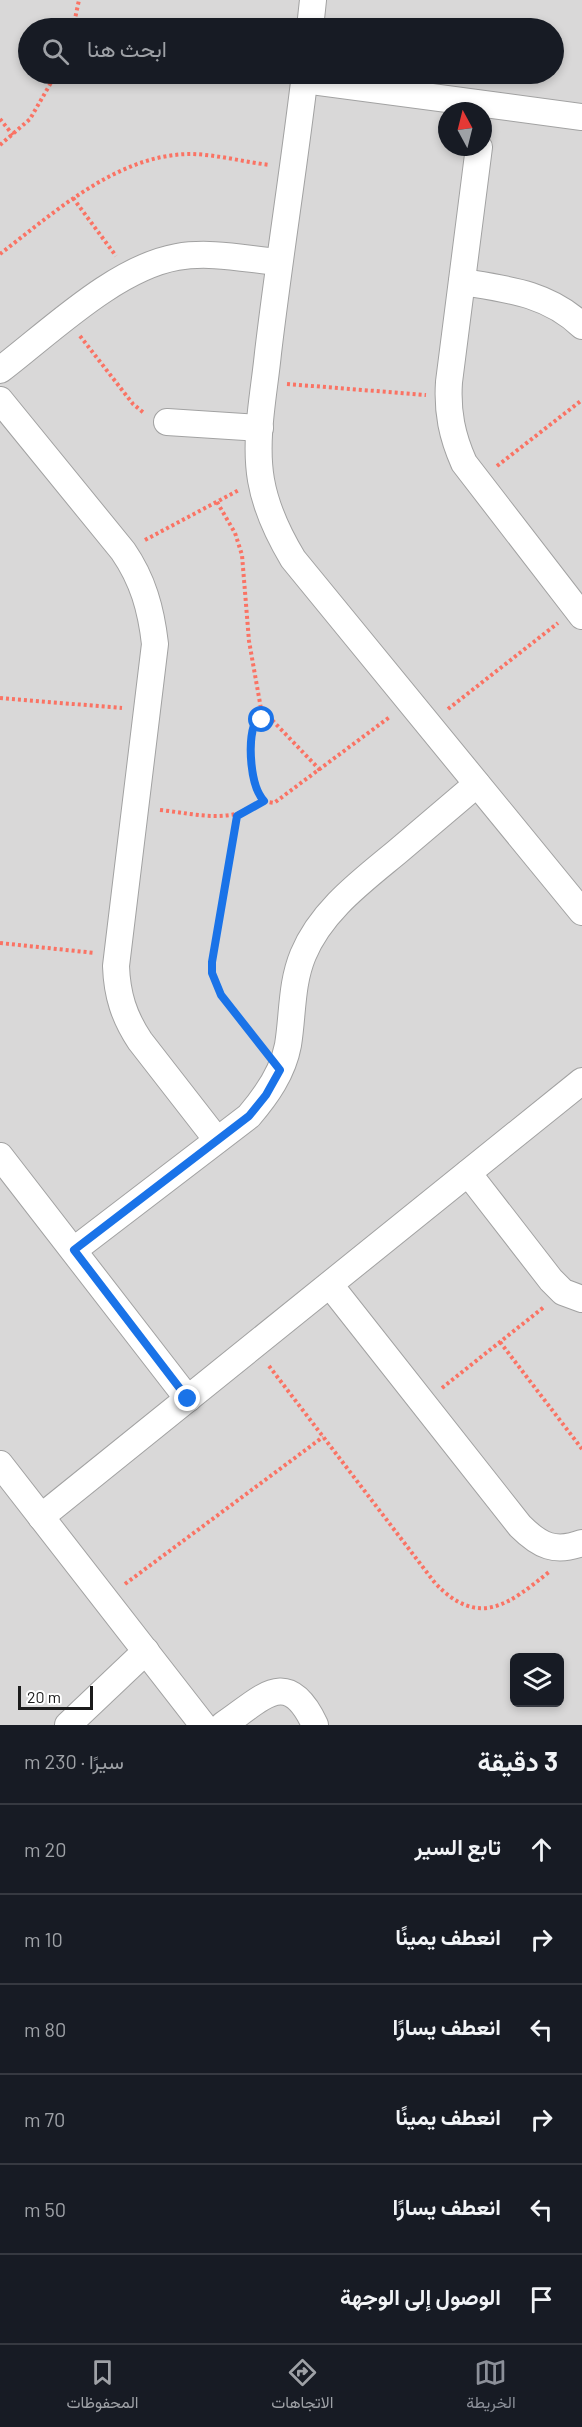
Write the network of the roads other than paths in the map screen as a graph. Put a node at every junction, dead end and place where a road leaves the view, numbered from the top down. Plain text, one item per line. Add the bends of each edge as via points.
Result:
1 (313, 0) edge
2 (311, 18) edge
3 (303, 84) edge
4 (344, 84) edge
5 (448, 102) edge
6 (492, 109) edge
7 (582, 117) edge
8 (477, 156) edge
9 (279, 262) junction
10 (462, 282) junction
11 (582, 326) edge
12 (0, 370) edge
13 (0, 400) edge
14 (167, 422) road end
15 (260, 428) junction
16 (579, 613) edge
17 (477, 783) junction
18 (582, 912) edge
19 (582, 1081) edge
20 (218, 1140) junction
21 (0, 1156) edge
22 (468, 1173) junction
23 (74, 1250) junction
24 (330, 1285) junction
25 (573, 1295) edge
26 (188, 1399) junction
27 (0, 1464) edge
28 (41, 1517) junction
29 (582, 1543) edge
30 (146, 1652) junction
31 (68, 1725) edge
32 (203, 1725) edge
33 (223, 1725) edge
34 (315, 1725) edge

1 - 2 street
3 - 9 street
4 - 5 street
6 - 7 street
8 - 10 street
9 - 12 street via 206,255 177,257 129,274
9 - 15 street
10 - 11 street via 527,293 551,303
10 - 16 street via 448,397 455,441 477,482
13 - 20 street via 123,551 145,591 155,644 117,955 117,986 129,1024
14 - 15 street
15 - 17 street via 261,479 278,534 294,559
17 - 18 street
17 - 20 street via 357,886 313,935 296,975 288,1046 280,1070 249,1116
19 - 22 street
20 - 23 street
21 - 23 street
22 - 24 street
22 - 25 street via 551,1280
23 - 26 street
24 - 26 street
24 - 29 street via 533,1540 550,1547 568,1548
26 - 28 street
27 - 28 street
28 - 30 street
30 - 31 street
30 - 32 street
33 - 34 street via 280,1690 298,1699

